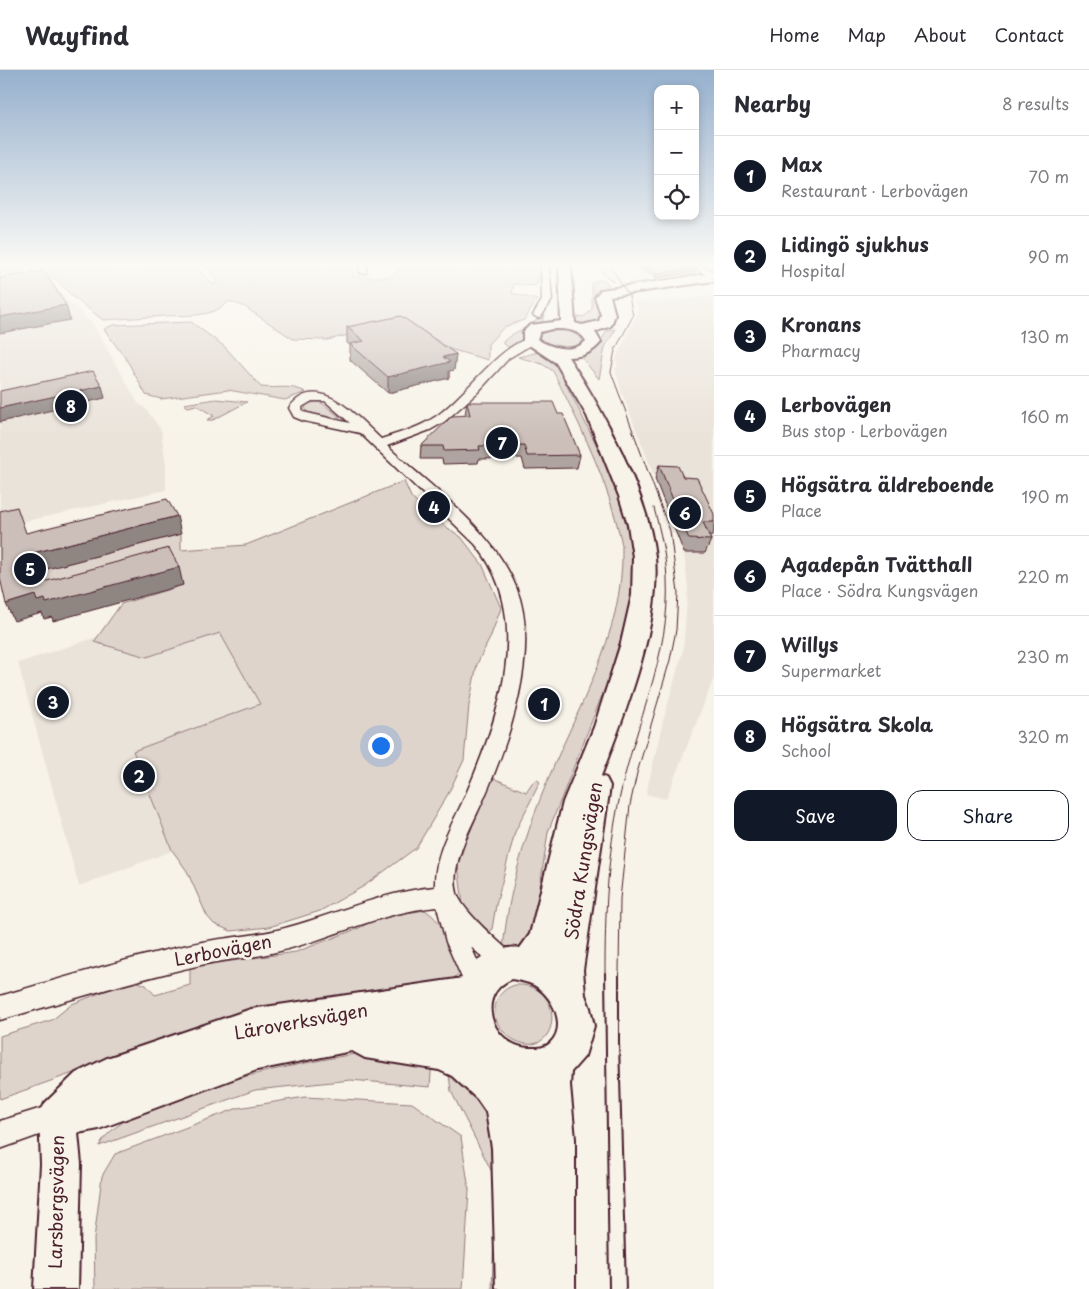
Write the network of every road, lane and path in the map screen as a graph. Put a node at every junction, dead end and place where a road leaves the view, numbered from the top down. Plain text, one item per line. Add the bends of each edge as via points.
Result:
1 (540, 323) edge
2 (553, 323) edge
3 (577, 323) edge
4 (613, 323) edge
5 (581, 331) junction
6 (540, 346) junction
7 (578, 351) junction
8 (596, 416) junction
9 (364, 430) junction
10 (380, 444) junction
11 (607, 727) junction
12 (446, 896) junction
13 (517, 964) junction
14 (476, 990) junction
15 (568, 995) junction
16 (0, 1008) edge
17 (330, 1036) junction
18 (491, 1048) junction
19 (554, 1062) junction
20 (58, 1116) junction
21 (0, 1135) edge
22 (56, 1289) edge
23 (518, 1289) edge
24 (525, 1289) edge
25 (554, 1289) edge

1 - 6 main road via 530,332
2 - 5 main road
3 - 5 main road
4 - 5 main road via 608,330
5 - 7 main road via 594,342
6 - 7 main road via 563,352
6 - 8 main road, Södra Kungsvägen via 562,360
6 - 10 street via 505,356 474,390 440,419
7 - 8 main road, Södra Kungsvägen
8 - 11 main road, Södra Kungsvägen via 629,496 644,557 639,618
9 - 9 street via 336,404 322,397 302,401 295,408 298,414 308,418
9 - 10 street
10 - 12 street via 462,522 497,562 515,614 514,661 508,704 498,740 447,863
11 - 13 main road, Södra Kungsvägen via 577,802 545,938 537,954
11 - 15 main road, Södra Kungsvägen via 566,970
12 - 13 street via 486,947
12 - 14 street via 451,927
12 - 16 street, Lerbovägen via 380,907 277,941 197,954
13 - 14 main road, Södra Kungsvägen via 490,971
13 - 15 main road, Södra Kungsvägen via 552,976
14 - 18 main road via 472,1013
14 - 20 main road, Läroverksvägen via 251,1027 107,1076 89,1086
15 - 19 main road, Södra Kungsvägen via 575,1012 575,1031 568,1051
17 - 18 main road, Läroverksvägen via 432,1026
17 - 20 main road, Läroverksvägen via 257,1052 99,1110
17 - 23 main road via 389,1042 440,1052 465,1063 490,1086 506,1113 510,1131
18 - 19 main road via 527,1068
18 - 24 main road via 520,1088 529,1122 532,1151
19 - 25 main road via 551,1086 556,1139
20 - 21 street, Läroverksvägen
20 - 22 main road, Larsbergsvägen via 61,1164

